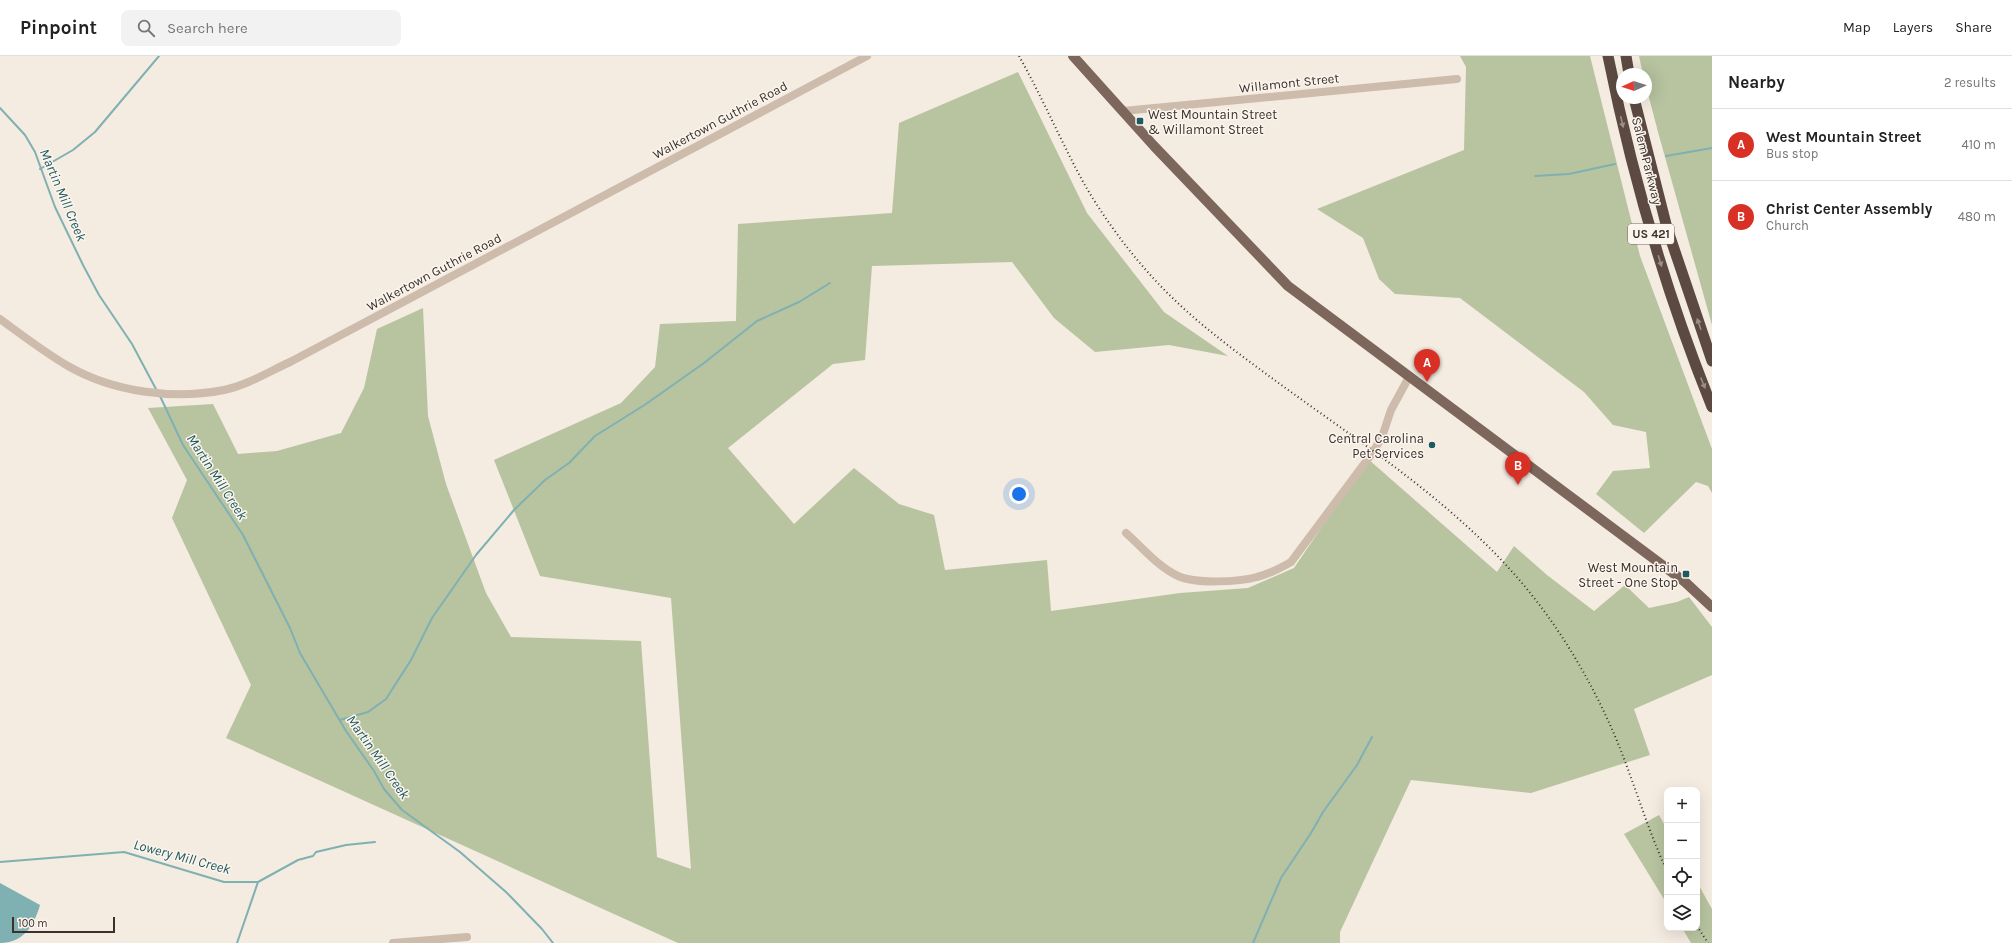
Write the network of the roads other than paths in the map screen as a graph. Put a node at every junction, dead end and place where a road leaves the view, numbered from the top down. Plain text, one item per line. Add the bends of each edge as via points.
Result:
1 (867, 56) edge
2 (1073, 56) edge
3 (1608, 56) edge
4 (1626, 56) edge
5 (1628, 68) edge
6 (1457, 79) dead end
7 (1636, 104) edge
8 (1123, 112) junction
9 (0, 319) edge
10 (1712, 361) edge
11 (1409, 377) junction
12 (1712, 407) edge
13 (1126, 533) dead end
14 (1712, 606) edge
15 (468, 938) dead end
16 (393, 943) edge

1 - 9 street, Walkertown Guthrie Road via 298,358 225,390 159,393 124,388 69,366
2 - 8 main road
3 -> 12 highway, Salem Parkway / US 421 via 1629,152 1651,233
4 - 5 highway
6 - 8 street, Willamont Street
10 -> 7 highway, Salem Parkway / US 421 via 1667,228
8 - 11 main road via 1288,286
11 - 13 street via 1373,452 1291,562 1274,572 1240,580 1192,580 1179,577 1168,571
11 - 14 main road via 1685,582
15 - 16 street

